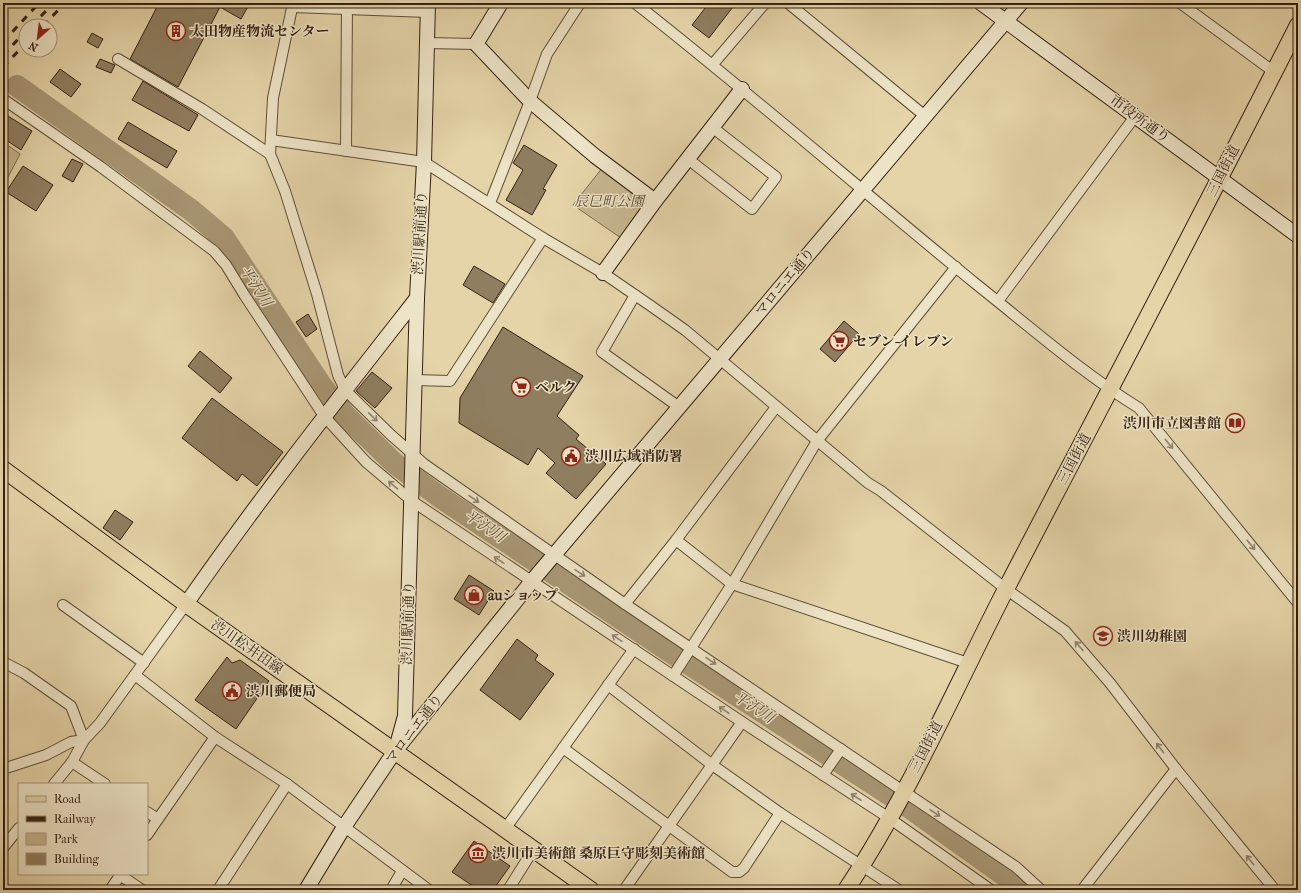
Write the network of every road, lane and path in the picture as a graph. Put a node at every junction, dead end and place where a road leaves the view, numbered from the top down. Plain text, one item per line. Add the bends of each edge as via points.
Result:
1 (501, 3) edge
2 (580, 3) edge
3 (635, 3) edge
4 (765, 3) edge
5 (788, 3) edge
6 (981, 3) edge
7 (1021, 3) edge
8 (1180, 3) edge
9 (292, 5) edge
10 (347, 6) edge
11 (428, 8) edge
12 (1005, 21) junction
13 (1298, 25) edge
14 (427, 43) junction
15 (476, 44) junction
16 (118, 59) dead end
17 (713, 64) junction
18 (1274, 72) junction
19 (742, 89) junction
20 (3, 99) edge
21 (530, 101) junction
22 (1136, 115) junction
23 (925, 116) junction
24 (712, 127) junction
25 (271, 140) junction
26 (346, 151) junction
27 (270, 154) junction
28 (688, 159) junction
29 (424, 162) junction
30 (1220, 178) junction
31 (863, 190) junction
32 (655, 201) junction
33 (490, 204) junction
34 (1298, 236) edge
35 (543, 238) junction
36 (956, 267) junction
37 (603, 273) junction
38 (636, 295) junction
39 (417, 298) junction
40 (998, 301) junction
41 (720, 359) junction
42 (415, 380) junction
43 (1110, 390) junction
44 (344, 391) junction
45 (679, 407) junction
46 (776, 407) junction
47 (326, 414) junction
48 (817, 441) junction
49 (413, 459) junction
50 (3, 470) edge
51 (412, 498) junction
52 (676, 540) junction
53 (552, 558) junction
54 (534, 579) junction
55 (732, 584) junction
56 (1006, 589) junction
57 (1298, 603) edge
58 (186, 604) junction
59 (625, 604) junction
60 (63, 605) dead end
61 (634, 649) junction
62 (690, 650) junction
63 (3, 662) edge
64 (144, 663) junction
65 (968, 663) junction
66 (676, 672) junction
67 (135, 675) junction
68 (608, 685) junction
69 (742, 722) junction
70 (215, 737) junction
71 (84, 740) junction
72 (563, 748) junction
73 (840, 750) junction
74 (395, 751) junction
75 (72, 762) junction
76 (711, 764) junction
77 (3, 769) edge
78 (1176, 769) junction
79 (823, 775) junction
80 (55, 783) edge
81 (104, 783) edge
82 (287, 784) junction
83 (903, 793) junction
84 (148, 813) edge
85 (780, 813) junction
86 (891, 814) junction
87 (158, 819) junction
88 (344, 827) junction
89 (669, 827) junction
90 (18, 829) edge
91 (505, 829) junction
92 (148, 834) edge
93 (3, 848) edge
94 (533, 850) junction
95 (862, 866) junction
96 (402, 871) junction
97 (120, 875) edge
98 (110, 890) edge
99 (142, 890) edge
100 (218, 890) edge
101 (306, 890) edge
102 (391, 890) edge
103 (429, 890) edge
104 (508, 890) edge
105 (591, 890) edge
106 (624, 890) edge
107 (846, 890) edge
108 (899, 890) edge
109 (991, 890) edge
110 (1041, 890) edge
111 (1082, 890) edge
112 (1275, 890) edge

1 - 15 street
2 - 21 street via 547,54
3 - 17 street
4 - 17 street
5 - 23 street
6 - 12 street, 市役所通り
7 - 12 street, マロニエ通り
8 - 18 street
9 - 10 street
9 - 25 street via 273,98
10 - 11 street
10 - 26 street
11 - 14 street, 渋川駅前通り
12 - 22 street, 市役所通り
12 - 23 street, マロニエ通り
13 - 18 main road, 三国街道
14 - 15 street
14 - 29 street, 渋川駅前通り
15 - 21 street
16 - 27 street via 202,109
17 - 19 street
18 - 30 main road, 三国街道
19 - 24 street
19 - 31 street
20 - 47 street via 101,167 214,251
21 - 32 street via 595,156
21 - 33 street
22 - 30 street, 市役所通り
22 - 40 street
23 - 31 street, マロニエ通り
24 - 28 street
24 - 28 street via 776,177 752,209
25 - 26 street
25 - 27 street
26 - 29 street
27 - 44 street via 317,294
28 - 32 street
29 - 33 street
29 - 39 street, 渋川駅前通り
30 - 34 street, 市役所通り
30 - 43 main road, 三国街道
31 - 36 street
31 - 41 street, マロニエ通り
32 - 37 street
33 - 35 street
35 - 37 street
35 - 42 street via 450,381
36 - 40 street
36 - 48 street
37 - 38 street
38 - 41 street
38 - 45 street via 602,352
39 - 42 street, 渋川駅前通り
39 - 44 street
40 - 43 street
41 - 45 street, マロニエ通り
41 - 46 street
42 - 49 street, 渋川駅前通り
43 - 56 main road, 三国街道
43 -> 57 street via 1139,408
44 - 47 street
44 -> 49 street
45 - 53 street, マロニエ通り
46 - 48 street
46 - 52 street
51 -> 47 street via 366,462
47 - 58 street via 232,537
48 - 55 street
48 - 56 street
49 - 51 street, 渋川駅前通り
49 -> 53 street
50 - 58 main road, 渋川松井田線
54 -> 51 street
51 - 74 street, 渋川駅前通り via 405,716
52 - 55 street
52 - 59 street
53 - 54 street, マロニエ通り
53 -> 59 street
61 -> 54 street
54 - 74 street, マロニエ通り
55 - 62 street
55 - 65 street
56 - 65 main road, 三国街道
78 -> 56 street via 1110,683 1065,631
58 - 64 street
58 - 74 main road, 渋川松井田線
59 - 62 street
60 - 64 street
61 - 66 street
61 - 68 street
62 - 66 street
62 -> 73 street
63 - 71 street via 24,673 71,706
64 - 67 street
65 - 83 main road, 三国街道
69 -> 66 street
67 - 70 street
67 - 71 street via 100,723
68 - 72 street
68 - 76 street
69 - 76 street
69 - 79 street
70 - 82 street
70 - 87 street
71 - 75 street
71 - 77 street via 71,742 46,755
72 - 89 street
72 - 91 street
73 - 79 street
73 - 83 street
74 - 88 street, マロニエ通り
74 - 91 main road, 渋川松井田線
75 - 80 street
75 - 81 street
76 - 85 street
76 - 89 street
78 - 111 street
112 -> 78 street
86 -> 79 street
82 - 88 street
82 - 100 street
83 - 86 main road, 三国街道
83 -> 110 street via 1016,867
84 - 87 street
85 - 89 street via 739,872 732,872
85 - 95 street
86 - 95 main road, 三国街道
86 - 109 street
87 - 92 street
88 - 96 street
88 - 101 street, マロニエ通り
89 - 106 street
90 - 93 street
91 - 94 main road, 渋川松井田線
94 - 104 street
94 - 105 main road, 渋川松井田線
95 - 107 main road, 三国街道
95 - 108 street
96 - 102 street
96 - 103 street
97 - 98 street
97 - 99 street

